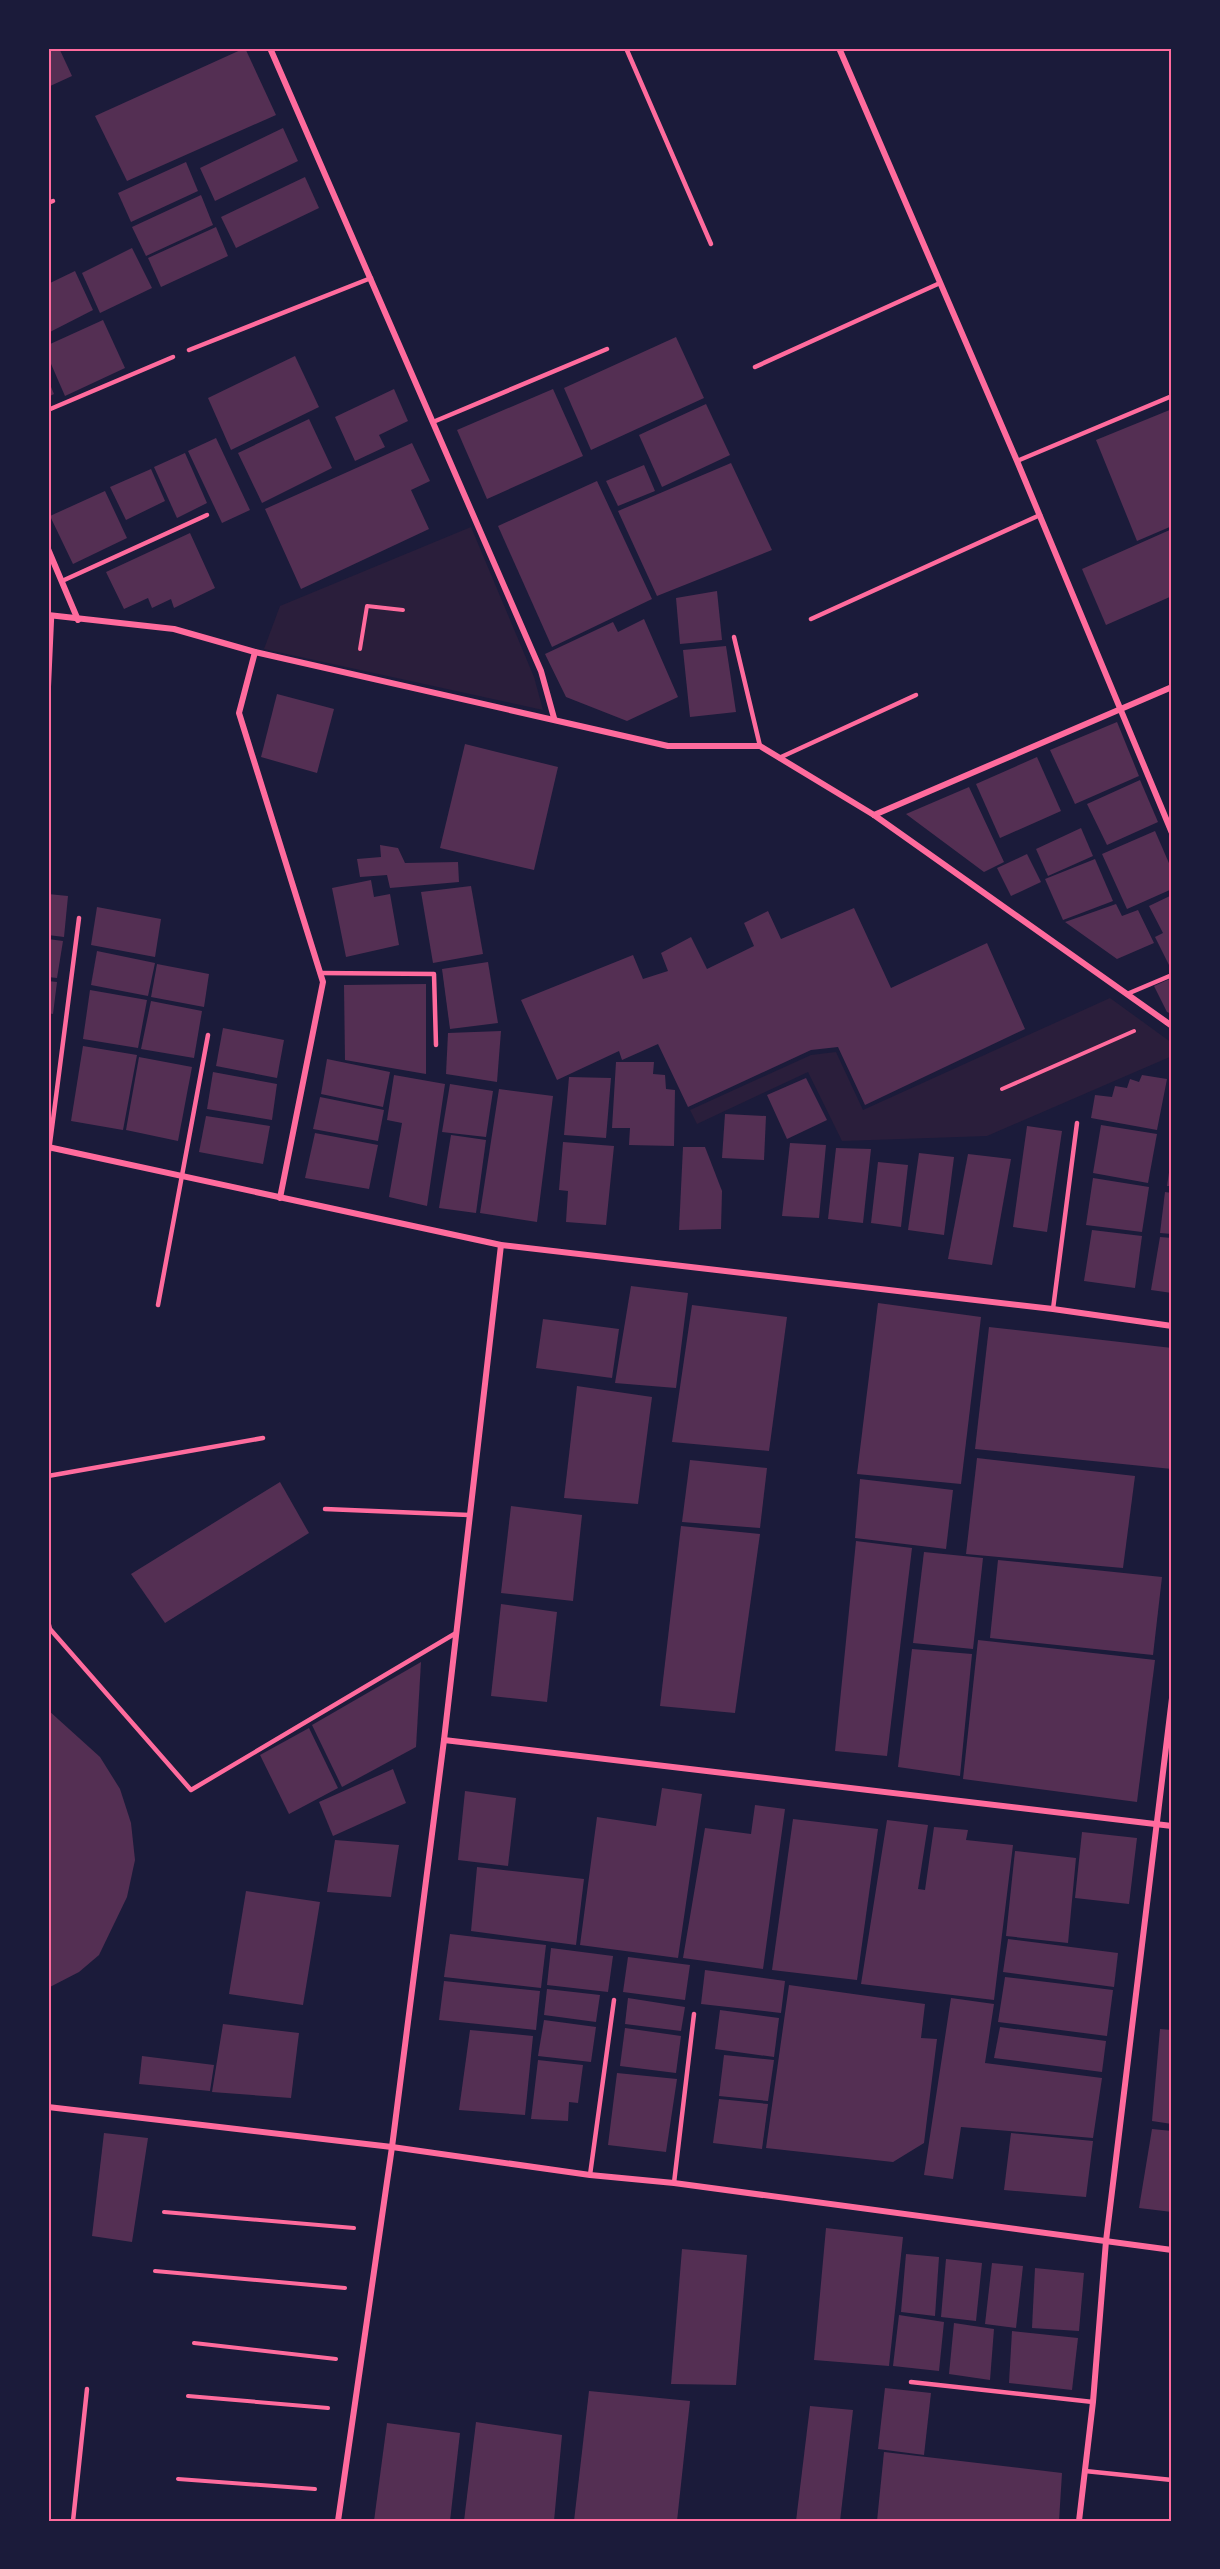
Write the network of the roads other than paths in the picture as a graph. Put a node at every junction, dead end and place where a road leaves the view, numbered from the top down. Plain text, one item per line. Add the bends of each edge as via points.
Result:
1 (270, 48) edge
2 (626, 48) edge
3 (839, 48) edge
4 (711, 244) dead end
5 (371, 277) junction
6 (940, 283) junction
7 (607, 349) dead end
8 (189, 350) dead end
9 (173, 357) dead end
10 (755, 367) dead end
11 (1172, 396) edge
12 (48, 410) edge
13 (433, 422) junction
14 (1017, 461) junction
15 (207, 515) dead end
16 (1040, 515) junction
17 (48, 549) edge
18 (62, 581) junction
19 (50, 616) edge
20 (811, 619) dead end
21 (78, 620) junction
22 (734, 637) dead end
23 (255, 651) junction
24 (1172, 687) edge
25 (916, 695) dead end
26 (48, 703) edge
27 (1120, 707) junction
28 (554, 718) junction
29 (760, 746) junction
30 (779, 758) junction
31 (874, 815) junction
32 (1172, 834) edge
33 (79, 918) dead end
34 (320, 973) junction
35 (1172, 975) edge
36 (1127, 994) junction
37 (1172, 1026) edge
38 (208, 1035) dead end
39 (436, 1045) dead end
40 (1077, 1123) dead end
41 (49, 1147) edge
42 (48, 1159) edge
43 (181, 1176) junction
44 (280, 1198) junction
45 (501, 1245) junction
46 (158, 1305) dead end
47 (1053, 1309) junction
48 (1172, 1326) edge
49 (264, 1438) dead end
50 (48, 1476) edge
51 (325, 1509) dead end
52 (469, 1515) junction
53 (48, 1621) edge
54 (456, 1633) junction
55 (1172, 1698) edge
56 (444, 1740) junction
57 (1155, 1824) junction
58 (1172, 1826) edge
59 (614, 2000) dead end
60 (694, 2014) dead end
61 (48, 2107) edge
62 (392, 2147) junction
63 (590, 2175) junction
64 (674, 2183) junction
65 (1106, 2241) junction
66 (1172, 2250) edge
67 (911, 2382) dead end
68 (87, 2389) dead end
69 (1093, 2402) junction
70 (1085, 2471) junction
71 (1172, 2480) edge
72 (73, 2521) edge
73 (338, 2521) edge
74 (1079, 2521) edge

1 - 5 street
2 - 4 lane
3 - 6 street
5 - 8 lane
5 - 13 street
6 - 10 lane
6 - 14 street
7 - 13 lane
9 - 12 lane
11 - 14 lane
13 - 28 street via 541,671
14 - 16 street
15 - 18 lane
16 - 20 lane
16 - 27 street
17 - 18 street
18 - 21 street
19 - 21 street
19 - 26 lane
21 - 23 street via 174,629
22 - 29 lane
23 - 28 street
23 - 34 street via 239,713
24 - 27 street
25 - 30 lane
27 - 31 street
27 - 32 street
28 - 29 street via 668,746
29 - 30 street
30 - 31 street
31 - 36 street
33 - 41 lane
34 - 39 lane via 434,974
34 - 44 street via 322,982
35 - 36 lane
36 - 37 street
38 - 43 lane
40 - 47 lane
41 - 42 lane
41 - 43 street
43 - 44 street
43 - 46 lane
44 - 45 street
45 - 47 street
45 - 52 street
47 - 48 street
49 - 50 lane
51 - 52 lane
52 - 54 street
53 - 54 lane via 50,1629 191,1790
54 - 56 street
55 - 57 street
56 - 57 street
56 - 62 street
57 - 58 street
57 - 65 street
59 - 63 lane
60 - 64 lane
61 - 62 street
62 - 63 street
62 - 73 street
63 - 64 street
64 - 65 street
65 - 66 street
65 - 69 street
67 - 69 lane
68 - 72 lane
69 - 70 street
70 - 71 lane
70 - 74 street

